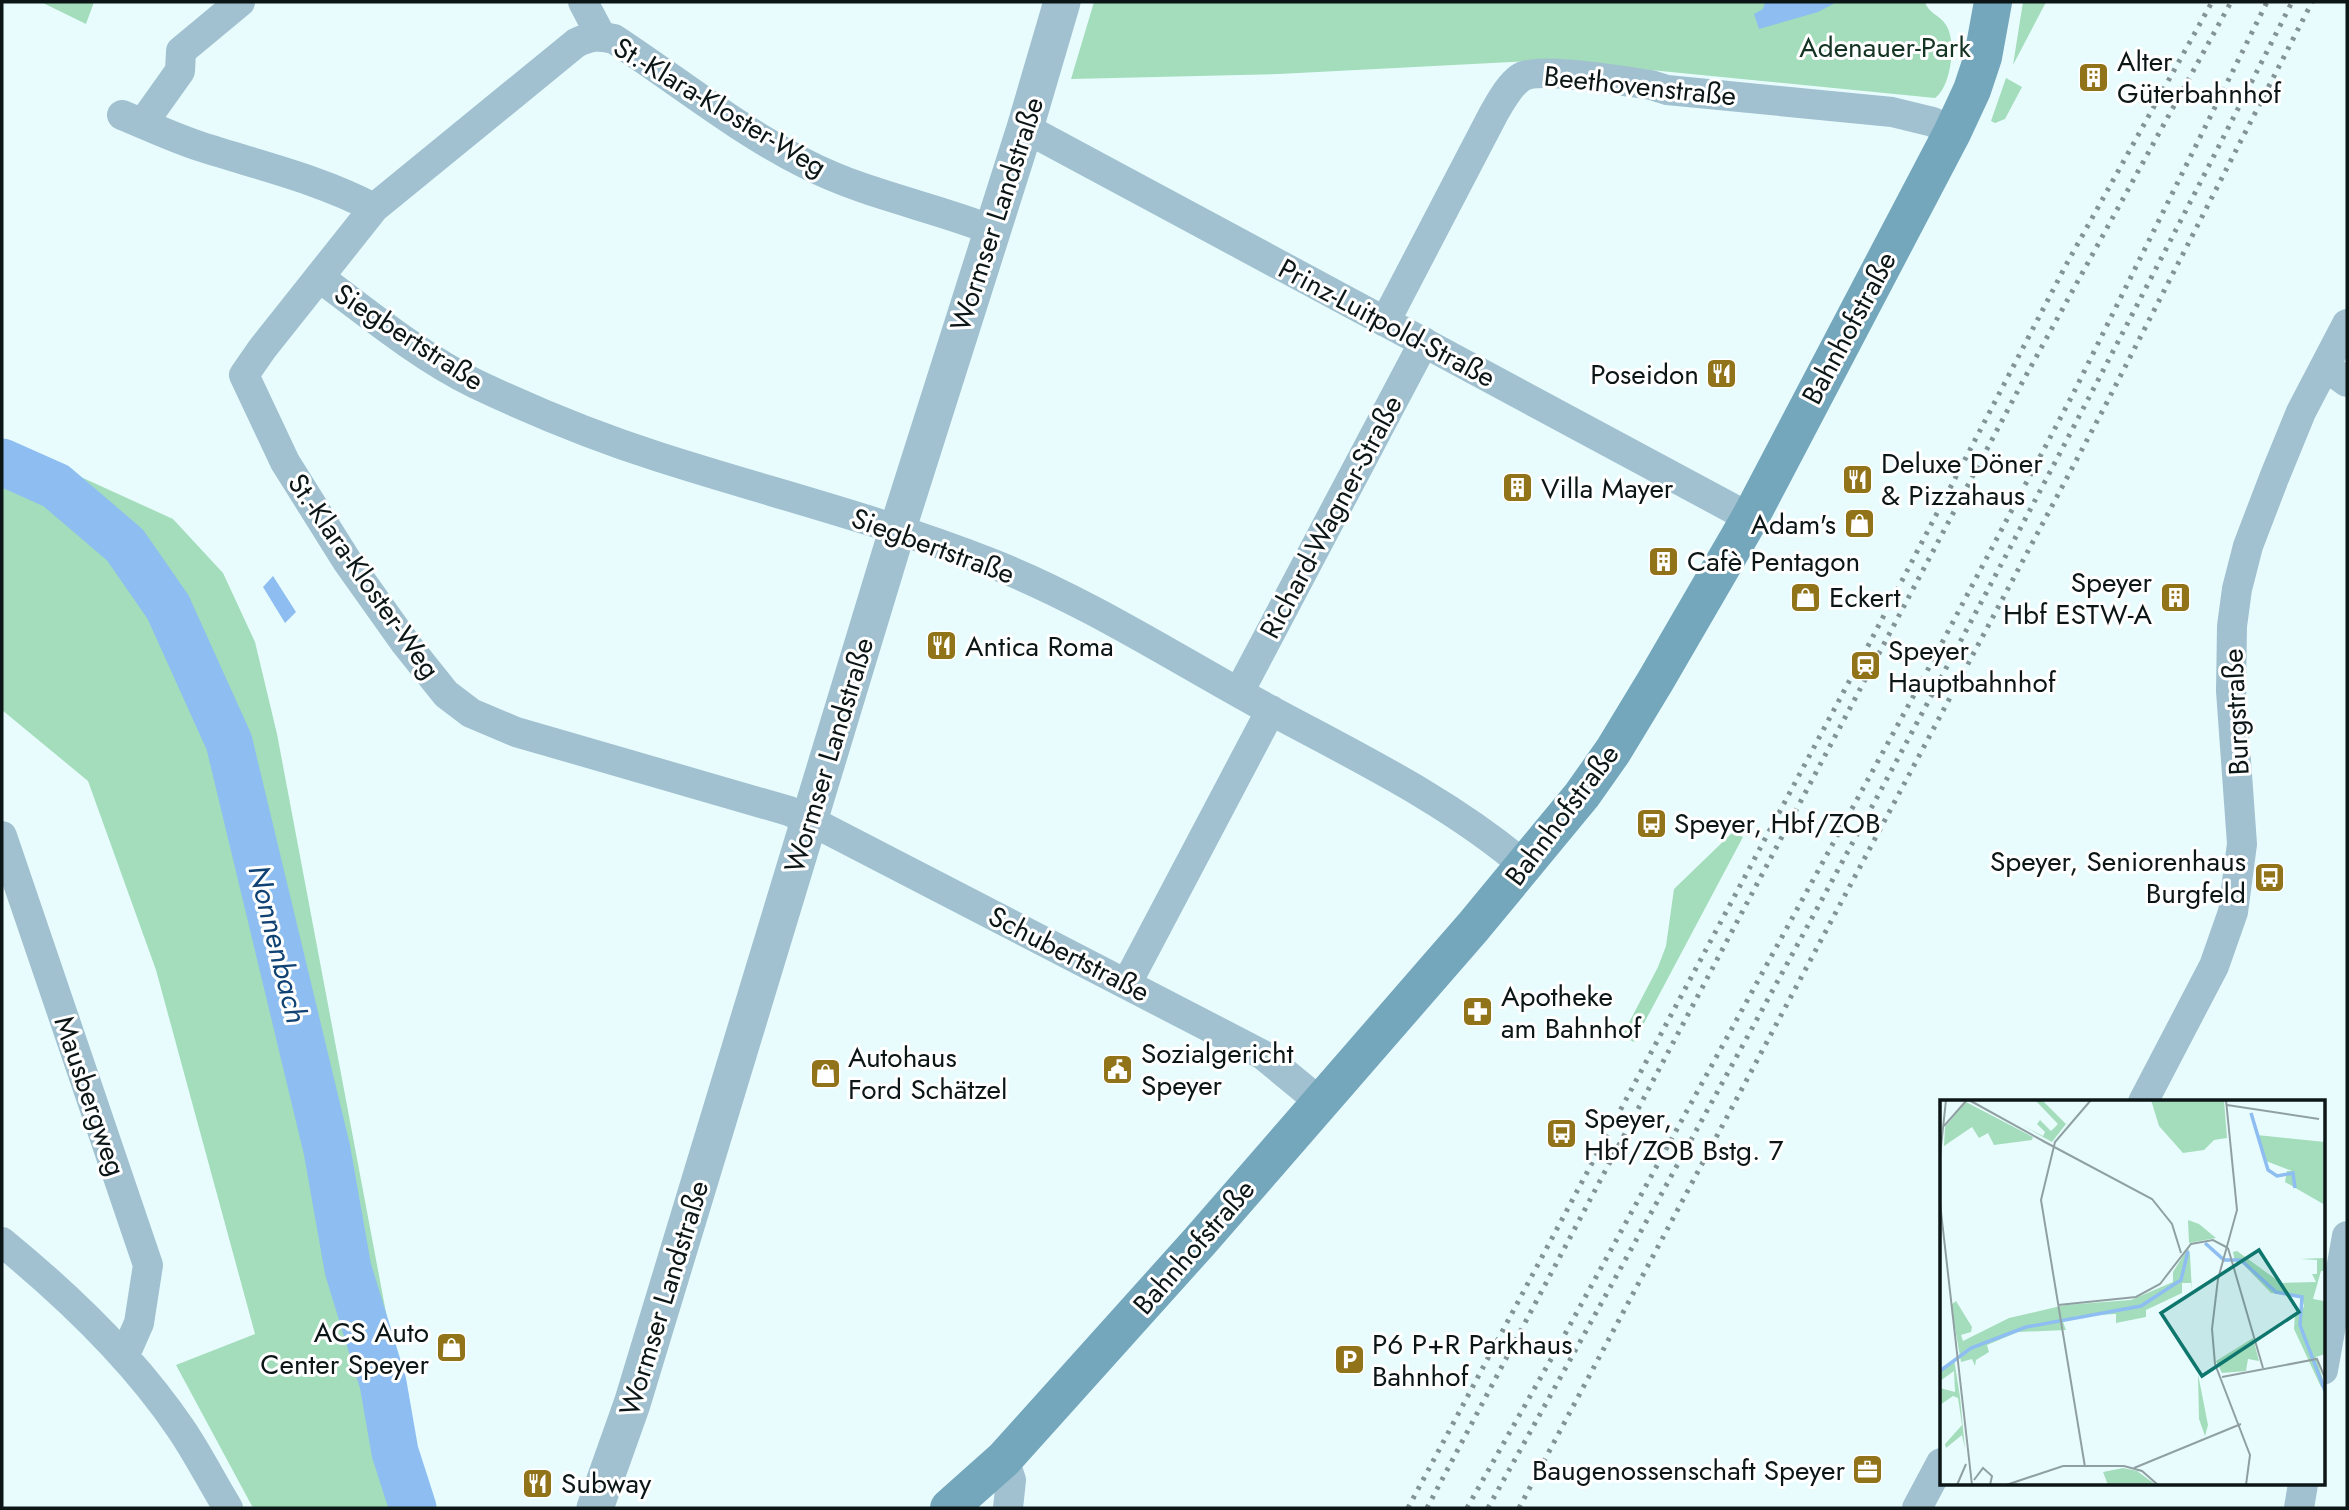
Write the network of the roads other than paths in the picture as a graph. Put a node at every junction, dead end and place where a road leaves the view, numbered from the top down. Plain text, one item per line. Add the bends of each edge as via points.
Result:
1 (240, 2) edge
2 (583, 2) edge
3 (1062, 2) edge
4 (1993, 2) edge
5 (601, 36) junction
6 (1025, 128) junction
7 (1952, 133) junction
8 (374, 208) junction
9 (992, 230) junction
10 (319, 277) junction
11 (1385, 322) junction
12 (2347, 324) edge
13 (1423, 342) junction
14 (2336, 374) edge
15 (1750, 518) junction
16 (897, 531) junction
17 (1238, 692) junction
18 (1270, 710) junction
19 (809, 820) junction
20 (2, 836) edge
21 (1525, 866) junction
22 (1127, 983) junction
23 (2144, 1100) edge
24 (1320, 1102) junction
25 (2347, 1236) edge
26 (2, 1242) edge
27 (124, 1357) junction
28 (2324, 1364) edge
29 (1004, 1459) junction
30 (1940, 1466) edge
31 (2303, 1486) edge
32 (220, 1504) edge
33 (595, 1508) edge
34 (949, 1508) edge
35 (1008, 1508) edge
36 (1917, 1508) edge
37 (2299, 1508) edge

1 - 8 street via 181,51 180,71 132,119 193,144 317,182
2 - 5 street
3 - 6 street, Wormser Landstraße
4 - 7 main road, Bahnhofstraße via 1983,57
5 - 8 street, St.-Klara-Kloster-Weg via 576,43
5 - 9 street, St.-Klara-Kloster-Weg via 614,39 806,164
6 - 9 street, Wormser Landstraße
6 - 11 street, Prinz-Luitpold-Straße
7 - 11 street, Beethovenstraße via 1933,122 1892,112 1544,73 1522,76 1494,113
7 - 15 main road, Bahnhofstraße
8 - 10 street, St.-Klara-Kloster-Weg
9 - 16 street, Wormser Landstraße
10 - 16 street, Siegbertstraße via 397,335 472,382 571,426
10 - 19 street, St.-Klara-Kloster-Weg via 244,375 285,462 347,561 446,694 471,713 516,732
11 - 13 street, Prinz-Luitpold-Straße
12 - 14 street, Burgstraße
13 - 15 street, Prinz-Luitpold-Straße
13 - 17 street, Richard-Wagner-Straße
14 - 23 street, Burgstraße via 2301,412 2248,546 2232,626 2231,691 2242,844 2233,912 2214,966
15 - 21 main road, Bahnhofstraße via 1613,751
16 - 17 street, Siegbertstraße via 1023,578
16 - 19 street, Wormser Landstraße
17 - 18 street, Siegbertstraße
18 - 21 street, Siegbertstraße via 1411,788 1482,832
18 - 22 street
19 - 22 street, Schubertstraße
19 - 33 street, Wormser Landstraße via 636,1391
20 - 27 street, Mausbergweg via 148,1265 139,1323
21 - 24 main road, Bahnhofstraße
22 - 24 street, Schubertstraße via 1263,1055
24 - 29 main road, Bahnhofstraße
25 - 28 street
26 - 27 street
27 - 32 street via 181,1429
29 - 34 main road, Bahnhofstraße
29 - 35 street via 1012,1480
30 - 36 street
31 - 37 street

